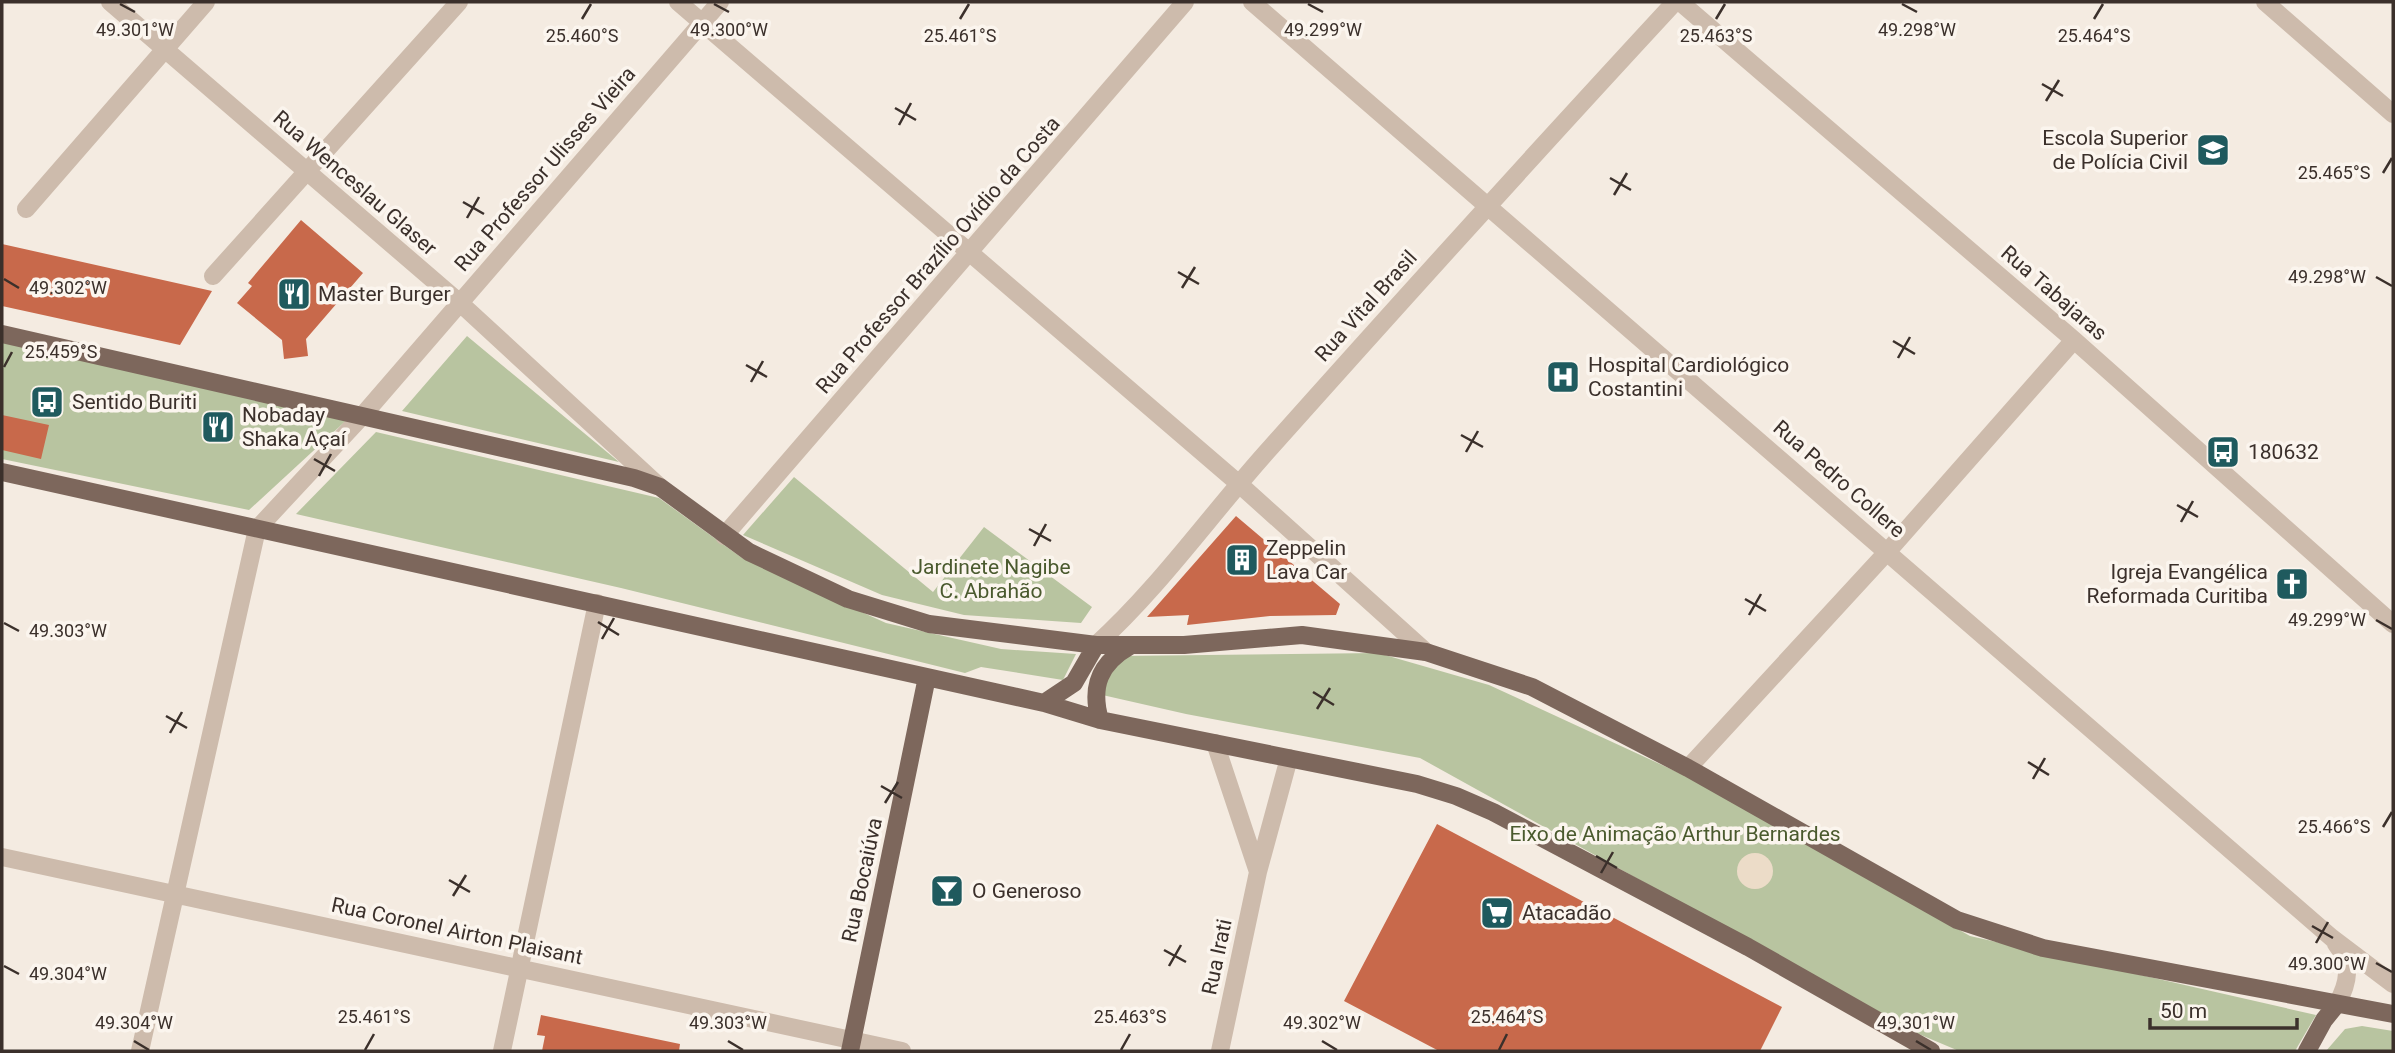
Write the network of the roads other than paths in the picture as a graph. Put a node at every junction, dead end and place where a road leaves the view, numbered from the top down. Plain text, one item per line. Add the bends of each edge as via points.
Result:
1 (110, 2) edge
2 (206, 2) edge
3 (459, 2) edge
4 (678, 2) edge
5 (720, 2) edge
6 (1185, 2) edge
7 (1252, 2) edge
8 (1677, 2) edge
9 (2264, 2) edge
10 (702, 22) junction
11 (164, 49) junction
12 (2393, 114) edge
13 (307, 171) junction
14 (1487, 205) junction
15 (26, 209) dead end
16 (970, 254) junction
17 (213, 276) dead end
18 (460, 303) junction
19 (2, 334) edge
20 (2074, 340) junction
21 (363, 415) junction
22 (2, 472) edge
23 (1238, 484) junction
24 (660, 487) junction
25 (257, 529) junction
26 (724, 536) junction
27 (1888, 551) junction
28 (597, 603) junction
29 (2393, 624) edge
30 (1096, 645) junction
31 (1130, 646) junction
32 (1426, 652) junction
33 (927, 677) junction
34 (1044, 703) junction
35 (1100, 720) junction
36 (1215, 743) junction
37 (1289, 758) junction
38 (1688, 768) junction
39 (2, 857) edge
40 (1258, 872) junction
41 (174, 893) junction
42 (2332, 938) junction
43 (518, 967) junction
44 (2393, 984) edge
45 (2337, 1004) junction
46 (2393, 1014) edge
47 (851, 1046) edge
48 (140, 1051) edge
49 (502, 1051) edge
50 (902, 1051) edge
51 (1220, 1051) edge
52 (1931, 1051) edge
53 (2307, 1051) edge

1 - 11 street, Rua Wenceslau Glaser
2 - 11 street
3 - 13 street
4 - 10 street
5 - 10 street, Rua Professor Ulisses Vieira
6 - 16 street, Rua Professor Brazílio Ovídio da Costa
7 - 14 street, Rua Pedro Collere
8 - 14 street, Rua Vital Brasil
8 - 20 street, Rua Tabajaras
9 - 12 street
10 - 16 street
10 - 18 street, Rua Professor Ulisses Vieira
11 - 13 street, Rua Wenceslau Glaser
11 - 15 street
13 - 17 street
13 - 18 street, Rua Wenceslau Glaser
14 - 23 street, Rua Vital Brasil
14 - 27 street, Rua Pedro Collere
16 - 23 street
16 - 26 street, Rua Professor Brazílio Ovídio da Costa
18 - 21 street, Rua Professor Ulisses Vieira
18 - 24 street, Rua Wenceslau Glaser
19 - 21 main road
20 - 27 street
20 - 29 street, Rua Tabajaras
21 - 24 main road
21 - 25 street, Rua Professor Ulisses Vieira
22 - 25 main road
23 - 30 street, Rua Vital Brasil
23 - 32 street
24 - 26 main road
25 - 28 main road
25 - 41 street
26 - 30 main road via 848,598 929,624
27 - 38 street
27 - 42 street, Rua Pedro Collere
28 - 33 main road
28 - 43 street
30 - 31 main road
30 - 34 main road via 1074,683
31 - 32 main road via 1302,635
31 - 35 main road via 1114,655 1101,671 1095,695
32 - 38 main road via 1532,687
33 - 34 main road
33 - 47 main road, Rua Bocaiúva
34 - 35 main road
35 - 36 main road
36 - 37 main road
36 - 40 street
37 - 40 street, Rua Irati
37 - 52 main road via 1417,784 1493,812 1748,947
38 - 45 main road via 1941,912 1990,932 2043,948
39 - 41 street, Rua Coronel Airton Plaisant
40 - 51 street, Rua Irati
41 - 43 street, Rua Coronel Airton Plaisant
41 - 48 street
42 - 44 street, Rua Pedro Collere
42 - 45 street, Rua Pedro Collere via 2343,952 2348,970 2347,987
43 - 47 street, Rua Coronel Airton Plaisant
43 - 49 street
45 - 46 main road
45 - 53 main road
47 - 50 street, Rua Coronel Airton Plaisant

